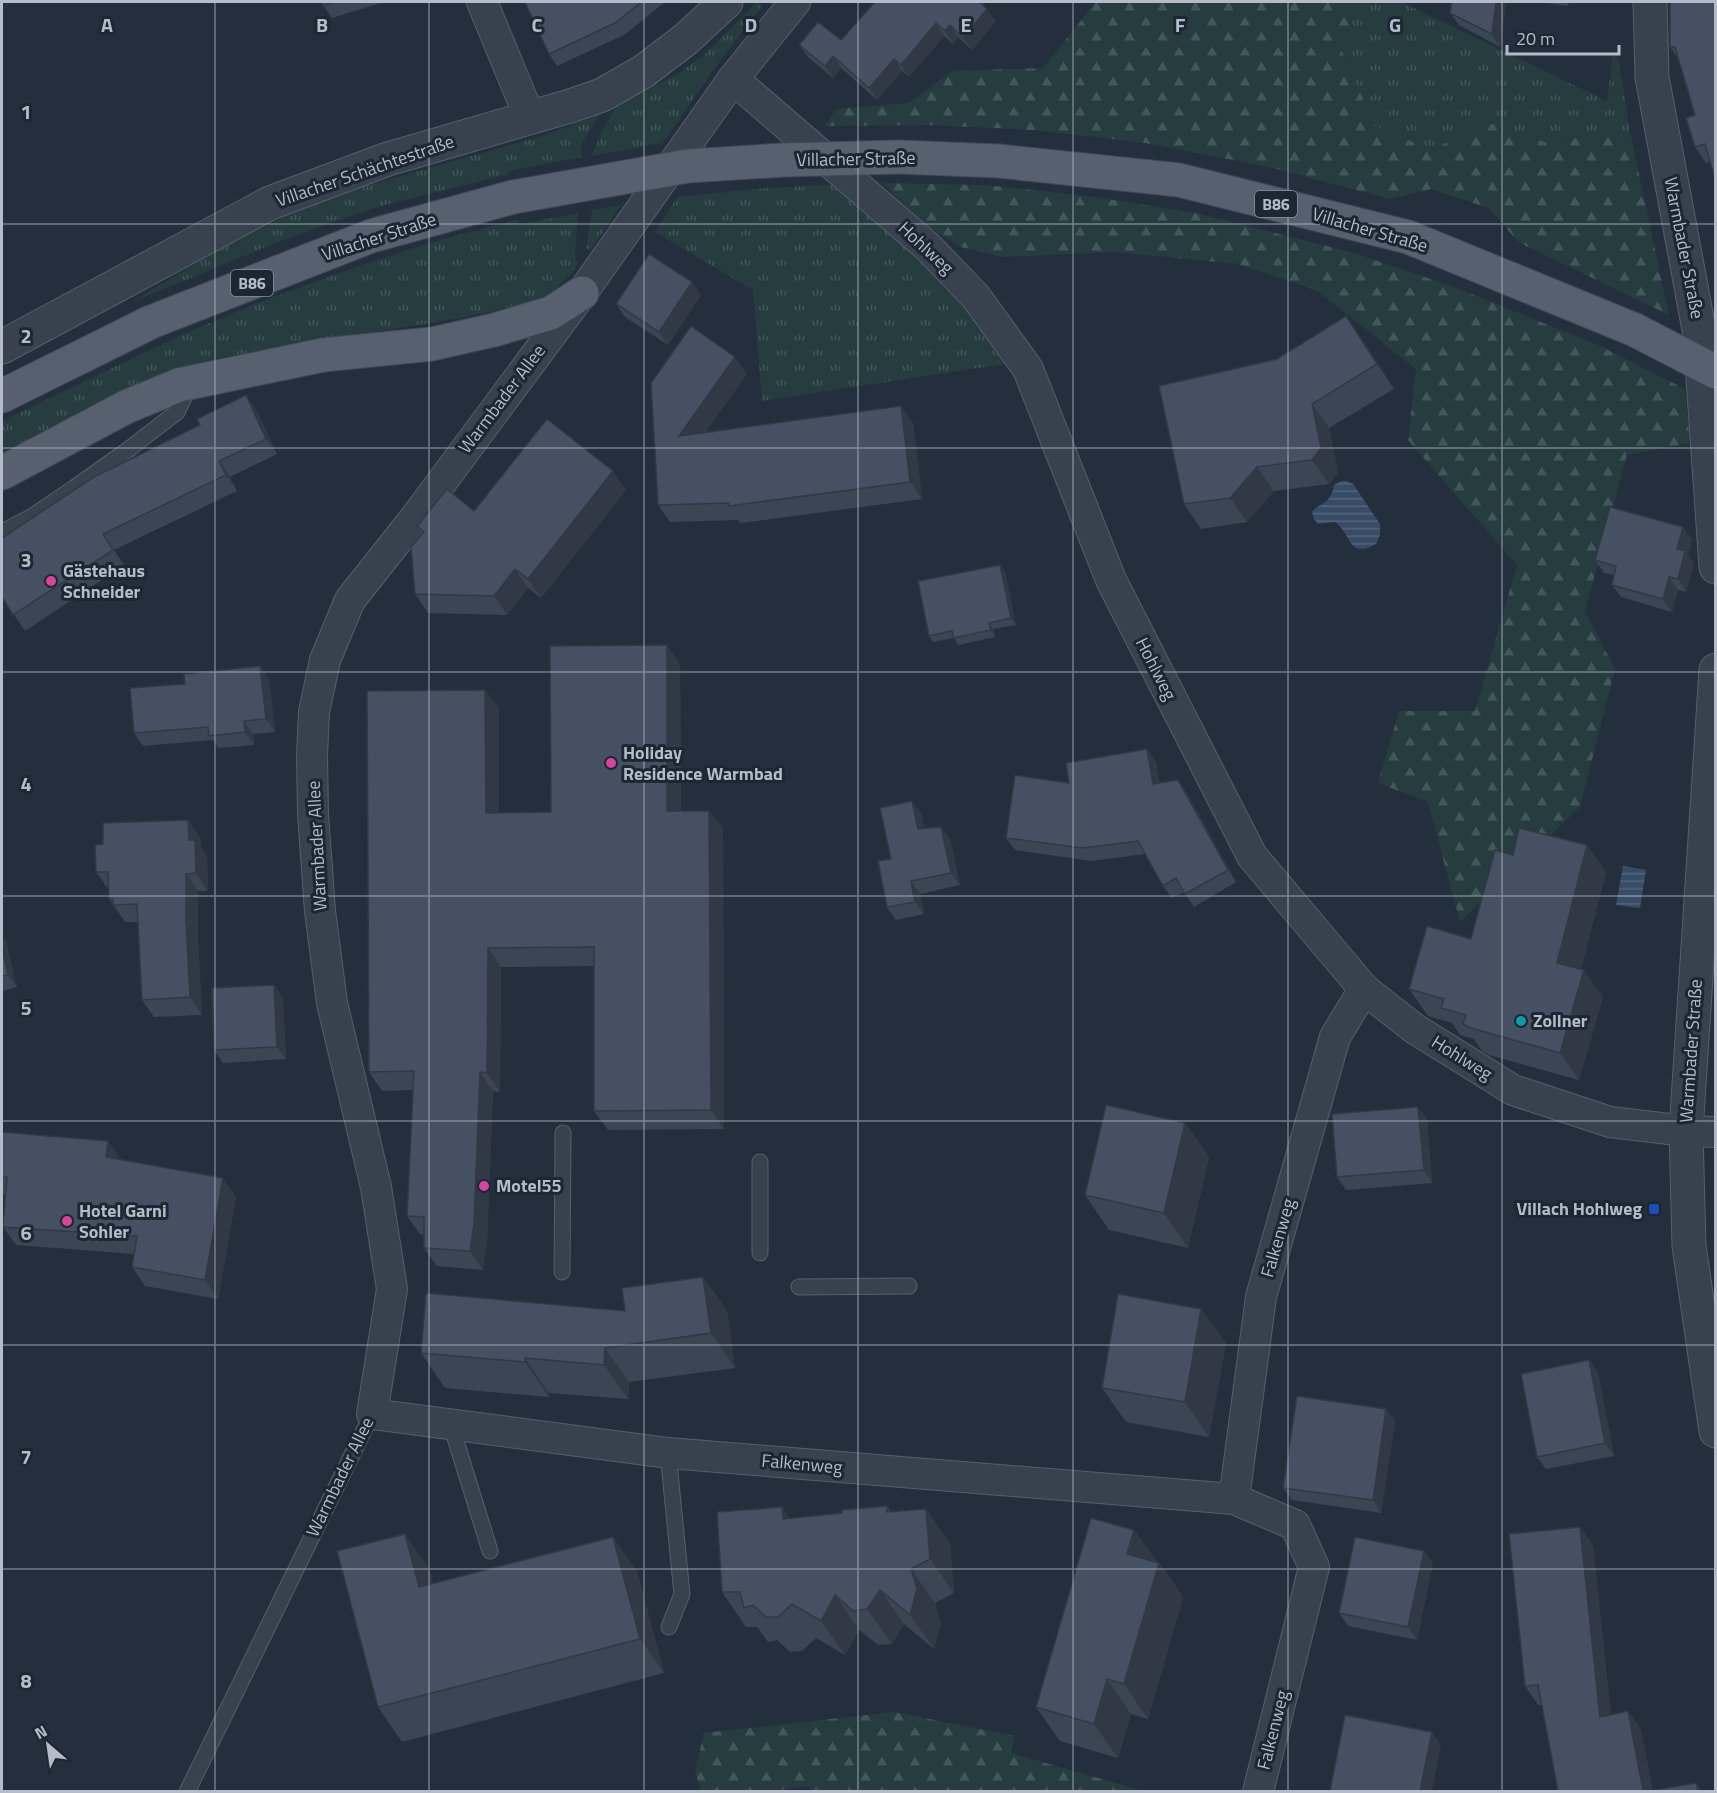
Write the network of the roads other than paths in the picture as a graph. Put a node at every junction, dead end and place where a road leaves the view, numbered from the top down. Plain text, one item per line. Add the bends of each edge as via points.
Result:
1 (482, 2) edge
2 (726, 2) edge
3 (795, 2) edge
4 (1650, 2) edge
5 (733, 80) junction
6 (530, 118) junction
7 (582, 293) junction
8 (2, 347) edge
9 (1716, 372) edge
10 (191, 382) junction
11 (2, 396) edge
12 (2, 473) edge
13 (2, 532) edge
14 (1716, 567) edge
15 (1716, 670) edge
16 (1364, 989) junction
17 (1701, 1132) edge
18 (563, 1133) dead end
19 (760, 1162) dead end
20 (760, 1253) dead end
21 (562, 1272) dead end
22 (800, 1287) dead end
23 (909, 1287) dead end
24 (372, 1414) junction
25 (451, 1425) junction
26 (1716, 1431) edge
27 (668, 1453) junction
28 (1234, 1499) junction
29 (490, 1551) dead end
30 (669, 1627) dead end
31 (187, 1791) edge
32 (1258, 1791) edge

1 - 6 street
2 - 6 street, Villacher Schächtestraße via 644,71 602,95
3 - 5 street, Warmbader Allee
4 - 14 street, Warmbader Straße via 1652,77 1700,335
5 - 7 street, Warmbader Allee
5 - 16 street, Hohlweg via 928,247 976,297 1029,369 1111,580 1252,856
6 - 8 street, Villacher Schächtestraße via 388,159 270,203
7 - 10 main road via 551,313 494,330 432,344 323,355
7 - 24 street, Warmbader Allee via 350,600 325,660 314,712 314,825 332,1003 376,1187 392,1289
9 - 11 main road, Villacher Straße / B86, bridge via 1635,330 1408,237 1179,180 999,161 899,157 688,166 513,197 371,236 151,322
10 - 12 main road via 126,407
10 - 13 lane via 177,412 74,488
15 - 17 street, Warmbader Straße
16 - 17 street, Hohlweg via 1415,1029 1513,1090 1610,1122
16 - 28 street, Falkenweg via 1335,1036 1261,1297
17 - 26 street, Warmbader Straße via 1689,1246
18 - 21 lane
19 - 20 lane
22 - 23 lane
24 - 25 street, Falkenweg
24 - 31 lane, Warmbader Allee
25 - 27 street, Falkenweg
25 - 29 lane
27 - 28 street, Falkenweg
27 - 30 lane via 682,1594
28 - 32 street, Falkenweg via 1294,1525 1314,1567

